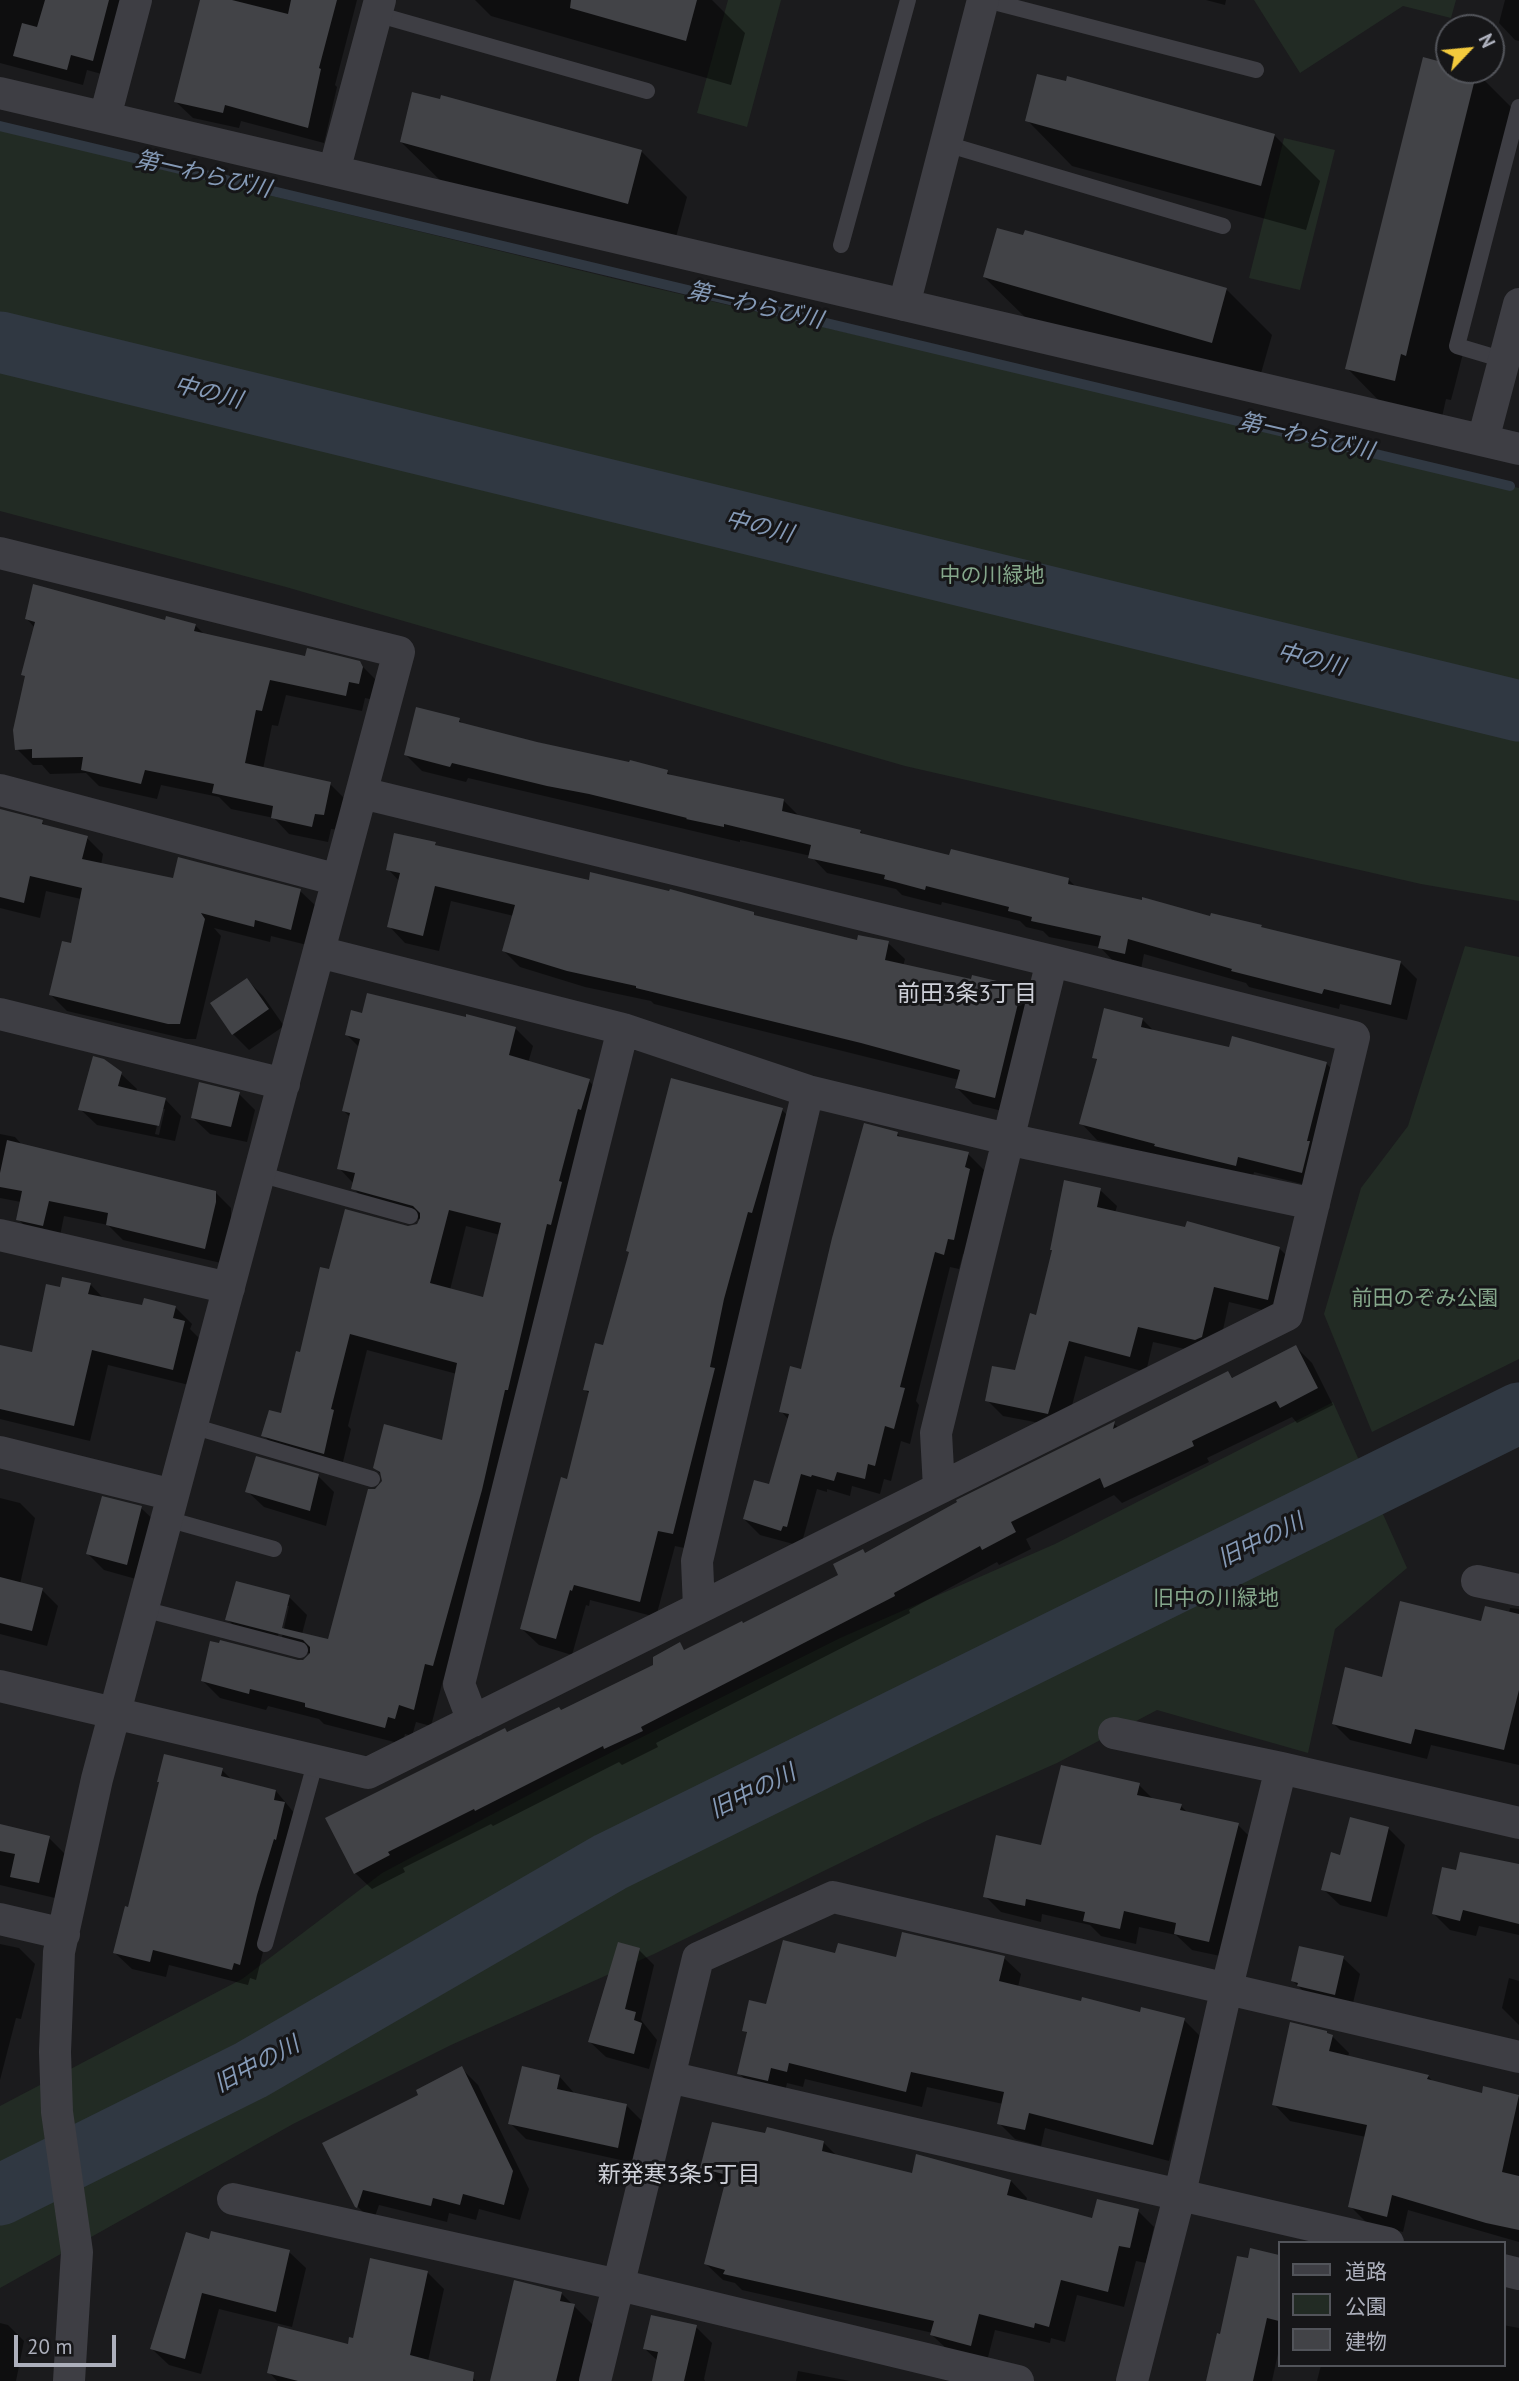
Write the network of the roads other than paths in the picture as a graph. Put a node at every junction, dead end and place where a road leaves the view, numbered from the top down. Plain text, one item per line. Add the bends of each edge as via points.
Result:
1 (136, 0) edge
2 (908, 0) edge
3 (985, 0) edge
4 (378, 7) edge
5 (1256, 70) dead end
6 (647, 91) dead end
7 (0, 93) edge
8 (1519, 107) edge
9 (105, 117) junction
10 (946, 144) junction
11 (334, 171) junction
12 (1223, 226) dead end
13 (841, 245) dead end
14 (1519, 304) edge
15 (904, 305) junction
16 (1504, 360) junction
17 (1483, 440) junction
18 (1519, 449) edge
19 (0, 554) edge
20 (0, 790) edge
21 (362, 793) junction
22 (338, 880) junction
23 (319, 952) junction
24 (1052, 961) junction
25 (0, 1014) edge
26 (623, 1029) junction
27 (284, 1084) junction
28 (808, 1091) junction
29 (1007, 1139) junction
30 (259, 1174) junction
31 (1314, 1204) junction
32 (410, 1216) dead end
33 (0, 1235) edge
34 (229, 1288) junction
35 (192, 1426) junction
36 (0, 1452) edge
37 (372, 1479) dead end
38 (939, 1488) junction
39 (170, 1507) junction
40 (274, 1549) dead end
41 (1477, 1581) dead end
42 (1519, 1591) edge
43 (699, 1607) junction
44 (143, 1609) junction
45 (300, 1650) dead end
46 (0, 1686) edge
47 (115, 1712) junction
48 (473, 1721) junction
49 (1114, 1732) dead end
50 (316, 1760) junction
51 (1281, 1768) junction
52 (1519, 1824) edge
53 (0, 1919) edge
54 (64, 1934) junction
55 (265, 1944) dead end
56 (1226, 1990) junction
57 (1519, 2057) edge
58 (669, 2077) junction
59 (1180, 2193) junction
60 (233, 2199) dead end
61 (1380, 2241) edge
62 (619, 2285) junction
63 (74, 2380) edge
64 (595, 2381) edge
65 (1018, 2381) edge
66 (1132, 2381) edge

1 - 9 street
2 - 13 lane
3 - 5 lane
3 - 10 street
4 - 6 lane
4 - 11 street
7 - 9 street
8 - 16 lane via 1457,346
9 - 11 street
10 - 12 lane
10 - 15 street
11 - 15 street
14 - 16 street
15 - 17 street
16 - 17 street
17 - 18 street
19 - 21 street via 399,652
20 - 22 street
21 - 22 street
21 - 24 street
22 - 23 street
23 - 26 street
23 - 27 street
24 - 29 street
24 - 31 street via 1354,1037
25 - 27 street
26 - 28 street
26 - 48 street via 459,1684
27 - 30 street
28 - 29 street
28 - 43 street via 696,1561
29 - 31 street
29 - 38 street via 936,1433
30 - 32 lane
30 - 34 street
31 - 38 street via 1287,1315
33 - 34 street
34 - 35 street
35 - 37 lane
35 - 39 street
36 - 39 street
38 - 43 street
39 - 40 lane
39 - 44 street
41 - 42 street
43 - 48 street
44 - 45 lane
44 - 47 street
46 - 47 street
47 - 50 street
47 - 54 street
48 - 50 street via 368,1773
49 - 51 street
50 - 55 lane
51 - 52 street
51 - 56 street
53 - 54 street
54 - 63 street via 55,2052 57,2112 77,2252
56 - 57 street
56 - 58 street via 833,1897 698,1958
56 - 59 street
58 - 59 street
58 - 62 street
59 - 61 street
59 - 66 street
60 - 62 street
62 - 64 street
62 - 65 street

